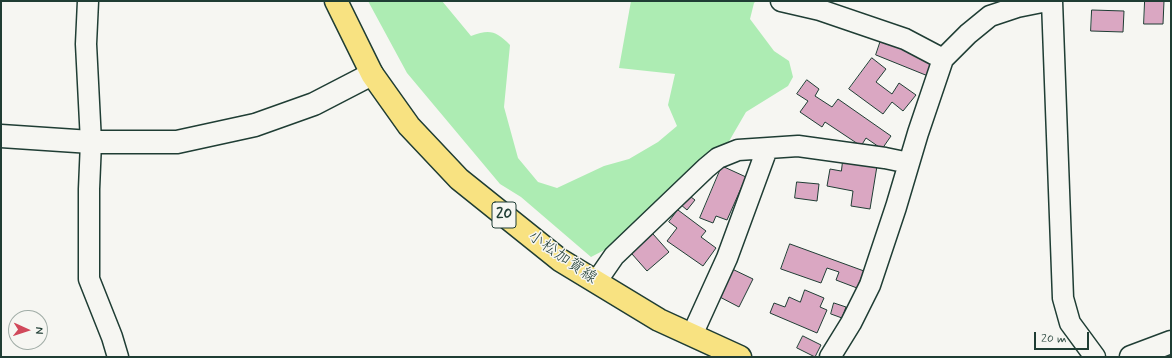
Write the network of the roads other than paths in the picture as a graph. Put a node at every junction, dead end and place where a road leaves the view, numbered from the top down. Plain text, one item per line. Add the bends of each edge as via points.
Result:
1 (88, 1) edge
2 (336, 1) edge
3 (781, 1) edge
4 (1047, 1) edge
5 (1052, 1) edge
6 (943, 60) junction
7 (372, 74) junction
8 (1, 136) edge
9 (91, 142) junction
10 (767, 149) junction
11 (909, 164) junction
12 (596, 282) junction
13 (692, 335) junction
14 (1171, 342) edge
15 (118, 357) edge
16 (740, 357) edge
17 (830, 357) edge
18 (1095, 357) edge
19 (1131, 357) edge

1 - 9 street via 86,44
2 - 7 main road, 小松加賀線 / 20
3 - 6 street via 820,10 899,37
4 - 6 street via 990,16
5 - 18 street via 1064,298 1070,323
6 - 11 street
7 - 9 street via 314,104 255,125 177,142
7 - 12 main road, 小松加賀線 / 20 via 409,126 459,179 560,260
8 - 9 street
9 - 15 street via 89,279
10 - 11 street via 798,146 885,158
10 - 12 street via 738,150 718,158 614,256
10 - 13 street via 727,258
11 - 17 street via 870,285
12 - 13 main road, 小松加賀線 / 20 via 659,320
13 - 16 main road, 小松加賀線 / 20
14 - 19 street

